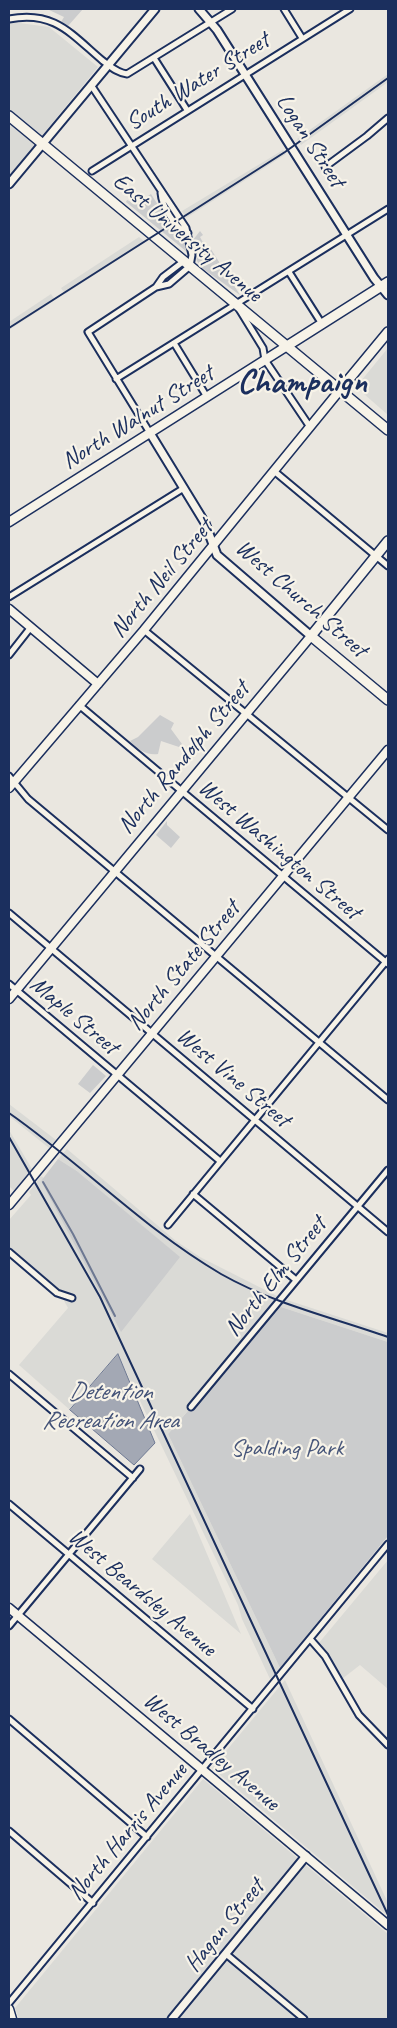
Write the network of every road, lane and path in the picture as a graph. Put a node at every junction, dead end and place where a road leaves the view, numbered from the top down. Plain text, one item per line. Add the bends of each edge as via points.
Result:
1 (155, 9) edge
2 (199, 9) edge
3 (232, 9) edge
4 (284, 9) edge
5 (350, 9) edge
6 (9, 19) edge
7 (212, 21) junction
8 (302, 38) junction
9 (154, 58) junction
10 (108, 65) junction
11 (245, 74) junction
12 (91, 85) junction
13 (187, 110) junction
14 (9, 116) edge
15 (388, 118) edge
16 (43, 144) junction
17 (130, 146) junction
18 (325, 166) dead end
19 (92, 171) dead end
20 (9, 184) edge
21 (388, 209) edge
22 (347, 235) junction
23 (187, 263) junction
24 (289, 272) junction
25 (384, 285) edge
26 (156, 287) junction
27 (388, 296) edge
28 (237, 305) junction
29 (322, 324) junction
30 (388, 332) edge
31 (174, 343) junction
32 (287, 346) junction
33 (265, 360) junction
34 (116, 378) junction
35 (340, 390) junction
36 (208, 397) junction
37 (310, 427) junction
38 (388, 430) edge
39 (150, 433) junction
40 (274, 471) junction
41 (184, 488) junction
42 (9, 522) edge
43 (388, 541) edge
44 (213, 546) junction
45 (376, 556) junction
46 (388, 566) edge
47 (9, 597) edge
48 (9, 609) edge
49 (31, 628) junction
50 (144, 630) junction
51 (311, 636) junction
52 (9, 655) edge
53 (98, 684) junction
54 (388, 700) edge
55 (79, 705) junction
56 (247, 713) junction
57 (388, 750) edge
58 (10, 782) edge
59 (182, 791) junction
60 (349, 797) junction
61 (388, 830) edge
62 (115, 871) junction
63 (283, 876) junction
64 (9, 913) edge
65 (51, 948) junction
66 (216, 956) junction
67 (387, 961) edge
68 (9, 984) edge
69 (16, 990) junction
70 (9, 999) edge
71 (153, 1033) junction
72 (319, 1042) junction
73 (117, 1075) junction
74 (388, 1100) edge
75 (255, 1120) junction
76 (220, 1161) junction
77 (388, 1170) edge
78 (193, 1194) junction
79 (9, 1205) edge
80 (357, 1206) junction
81 (168, 1224) dead end
82 (388, 1232) edge
83 (9, 1252) edge
84 (296, 1280) junction
85 (72, 1298) dead end
86 (9, 1374) edge
87 (191, 1407) dead end
88 (140, 1469) dead end
89 (133, 1478) junction
90 (9, 1504) edge
91 (388, 1544) edge
92 (69, 1554) junction
93 (9, 1608) edge
94 (18, 1615) junction
95 (9, 1626) edge
96 (310, 1640) junction
97 (254, 1709) junction
98 (9, 1720) edge
99 (388, 1745) edge
100 (203, 1770) junction
101 (9, 1831) edge
102 (147, 1837) junction
103 (306, 1856) junction
104 (92, 1903) junction
105 (388, 1925) edge
106 (226, 1954) junction
107 (9, 2003) edge
108 (9, 2009) edge
109 (12, 2019) edge
110 (172, 2019) edge
111 (304, 2019) edge

1 - 10 street
2 - 7 street, Logan Street
3 - 7 street
4 - 8 street
5 - 8 street, South Water Street
6 - 10 street via 34,16 50,20
7 - 9 street
7 - 11 street, Logan Street
8 - 11 street, South Water Street
9 - 10 street via 127,74
9 - 13 street
10 - 12 street
11 - 13 street, South Water Street
11 - 22 street, Logan Street
12 - 16 street
12 - 17 street
13 - 17 street, South Water Street
14 - 16 main road, East University Avenue
15 - 18 street
16 - 20 street
16 - 23 main road, East University Avenue
17 - 19 street, South Water Street
17 - 23 street via 188,233 192,255
21 - 22 street
22 - 24 street
22 - 25 street, Logan Street
23 - 26 street via 163,277
23 - 26 street via 169,284
23 - 28 main road, East University Avenue
24 - 28 street
24 - 29 street
25 - 27 street, Logan Street
25 - 29 main road
26 - 34 street via 88,332
28 - 31 street
28 - 32 main road, East University Avenue
28 - 33 street via 263,348
29 - 32 main road
30 - 35 main road
31 - 34 street
31 - 36 street
32 - 33 main road, North Walnut Street
32 - 35 main road, East University Avenue
33 - 36 main road, North Walnut Street
33 - 37 street
34 - 39 street
35 - 37 main road, North Neil Street
35 - 38 main road, East University Avenue
36 - 39 main road, North Walnut Street
37 - 40 main road, North Neil Street
39 - 41 street, West Church Street
39 - 42 main road, North Walnut Street
40 - 44 main road, North Neil Street
40 - 45 street
41 - 44 street, West Church Street via 205,522
41 - 47 street
43 - 45 main road, North Randolph Street
44 - 50 main road, North Neil Street
44 - 51 street, West Church Street via 223,563
45 - 46 street
45 - 51 main road, North Randolph Street
48 - 49 main road
49 - 52 street
49 - 53 main road
50 - 53 main road, North Neil Street
50 - 56 street
51 - 54 main road, West Church Street
51 - 56 main road, North Randolph Street
53 - 55 main road, North Neil Street
55 - 58 main road, North Neil Street
55 - 59 street, West Washington Street
56 - 59 main road, North Randolph Street
56 - 60 street
57 - 60 main road, North State Street
58 - 62 street
59 - 62 main road, North Randolph Street
59 - 63 street, West Washington Street
60 - 61 street
60 - 63 main road, North State Street
62 - 65 main road, North Randolph Street
62 - 66 street
63 - 66 main road, North State Street
63 - 67 street, West Washington Street
64 - 65 street, West Vine Street
65 - 69 main road, North Randolph Street
65 - 71 street, West Vine Street
66 - 71 main road, North State Street
66 - 72 street
67 - 72 street
68 - 69 street, Maple Street
69 - 70 main road, North Randolph Street
69 - 73 street, Maple Street
71 - 73 main road, North State Street
71 - 75 street, West Vine Street
72 - 74 street
72 - 75 street
73 - 76 street, Maple Street
73 - 79 main road, North State Street
75 - 76 street
75 - 80 street, West Vine Street
76 - 78 street
77 - 80 street, North Elm Street
78 - 81 street
78 - 84 street
80 - 82 street, West Vine Street
80 - 84 street, North Elm Street
83 - 85 street via 57,1293
84 - 87 street, North Elm Street
86 - 89 street
88 - 89 street
89 - 92 street
90 - 92 street, West Beardsley Avenue
91 - 96 street, North Harris Avenue
92 - 94 street
92 - 97 street, West Beardsley Avenue
93 - 94 main road, West Bradley Avenue
94 - 95 street
94 - 100 main road, West Bradley Avenue
96 - 97 street, North Harris Avenue
96 - 99 street via 325,1656 359,1715
97 - 100 street, North Harris Avenue
98 - 102 street
100 - 102 street, North Harris Avenue
100 - 103 main road, West Bradley Avenue
101 - 104 street
102 - 104 street, North Harris Avenue
103 - 105 main road, West Bradley Avenue
103 - 106 street, Hagan Street
104 - 107 street, North Harris Avenue
106 - 110 street, Hagan Street
106 - 111 street
108 - 109 main road

